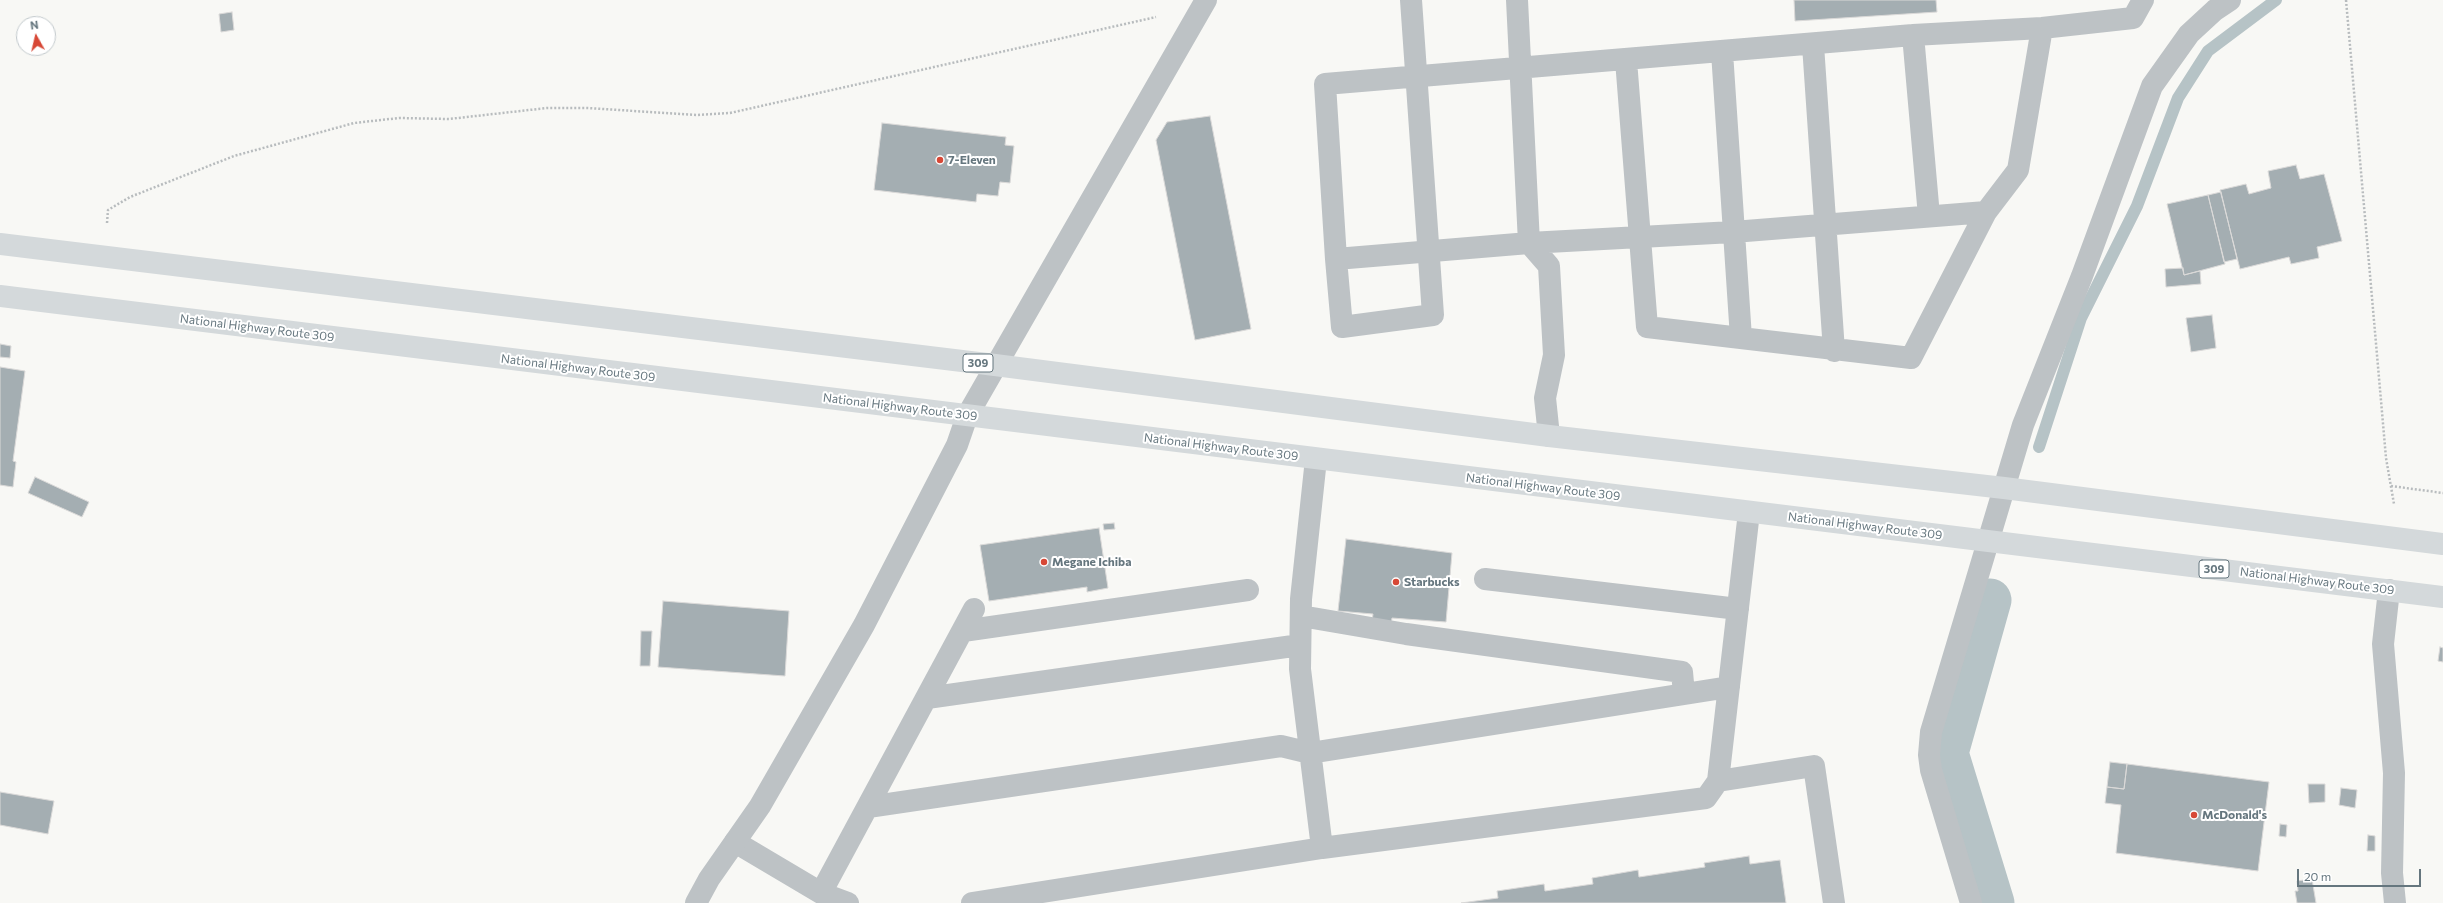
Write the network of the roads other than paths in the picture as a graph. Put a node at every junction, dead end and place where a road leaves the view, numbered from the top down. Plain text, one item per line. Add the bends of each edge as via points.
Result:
1 (1411, 0) edge
2 (1517, 0) edge
3 (2143, 0) edge
4 (2230, 0) edge
5 (1203, 4) edge
6 (2042, 28) junction
7 (1913, 35) junction
8 (1813, 45) junction
9 (1722, 52) junction
10 (1626, 60) junction
11 (1521, 67) junction
12 (1415, 77) junction
13 (1986, 212) junction
14 (1929, 216) junction
15 (1826, 225) junction
16 (1733, 232) junction
17 (1639, 237) junction
18 (1529, 243) junction
19 (0, 244) edge
20 (1428, 251) junction
21 (1336, 260) junction
22 (0, 296) edge
23 (1741, 338) junction
24 (1834, 351) junction
25 (995, 365) junction
26 (966, 416) junction
27 (1549, 436) junction
28 (1316, 459) junction
29 (2002, 488) junction
30 (1749, 512) junction
31 (1986, 541) junction
32 (2443, 544) edge
33 (1485, 579) dead end
34 (1248, 590) dead end
35 (2389, 590) junction
36 (2443, 596) edge
37 (1738, 608) junction
38 (974, 609) dead end
39 (1301, 616) junction
40 (963, 631) junction
41 (1300, 645) junction
42 (1729, 687) junction
43 (1684, 694) junction
44 (928, 698) junction
45 (1310, 753) junction
46 (1718, 781) junction
47 (868, 807) junction
48 (736, 842) junction
49 (1322, 848) junction
50 (821, 893) junction
51 (696, 903) edge
52 (848, 903) edge
53 (972, 903) edge
54 (1834, 903) edge
55 (1971, 903) edge
56 (2395, 903) edge

1 - 12 street
2 - 11 street
3 - 6 street via 2133,18
4 - 29 street via 2189,34 2152,86 2082,276 2023,425
5 - 25 street
6 - 7 street
6 - 13 street via 2018,170
7 - 8 street
7 - 14 street
8 - 9 street
8 - 15 street
9 - 10 street
9 - 16 street
10 - 11 street
10 - 17 street
11 - 12 street
11 - 18 street
12 - 20 street
12 - 21 street via 1325,84
13 - 14 street
13 - 24 street via 1911,358
14 - 15 street
15 - 16 street
15 - 24 street
16 - 17 street
16 - 23 street
17 - 18 street
17 - 23 street via 1647,328
18 - 20 street
18 - 27 street via 1549,266 1554,354 1545,398
19 - 25 highway, 309
20 - 21 street
20 - 21 street via 1433,315 1342,327
22 - 26 highway, National Highway Route 309 / 309
23 - 24 street
25 - 26 street
25 - 27 highway, 309
26 - 28 highway, National Highway Route 309 / 309
26 - 48 street via 958,445 864,625 760,806
27 - 29 highway, 309
28 - 30 highway, National Highway Route 309 / 309
28 - 39 street
29 - 31 street
29 - 32 highway, 309
30 - 31 highway, National Highway Route 309 / 309
30 - 37 street
31 - 35 highway, National Highway Route 309 / 309
31 - 55 street via 1931,732 1929,755
33 - 37 street
34 - 40 street
35 - 36 highway, National Highway Route 309 / 309
35 - 56 street via 2383,644 2394,773 2392,873
37 - 42 street
38 - 40 street
39 - 41 street
39 - 43 street via 1406,634 1682,672
40 - 44 street
41 - 44 street
41 - 45 street via 1300,669
42 - 43 street
42 - 46 street
43 - 45 street
44 - 47 street
45 - 47 street via 1281,746
45 - 49 street
46 - 49 street via 1706,798
46 - 54 street via 1814,766
47 - 50 street
48 - 50 street
48 - 51 street
49 - 53 street
50 - 52 street

